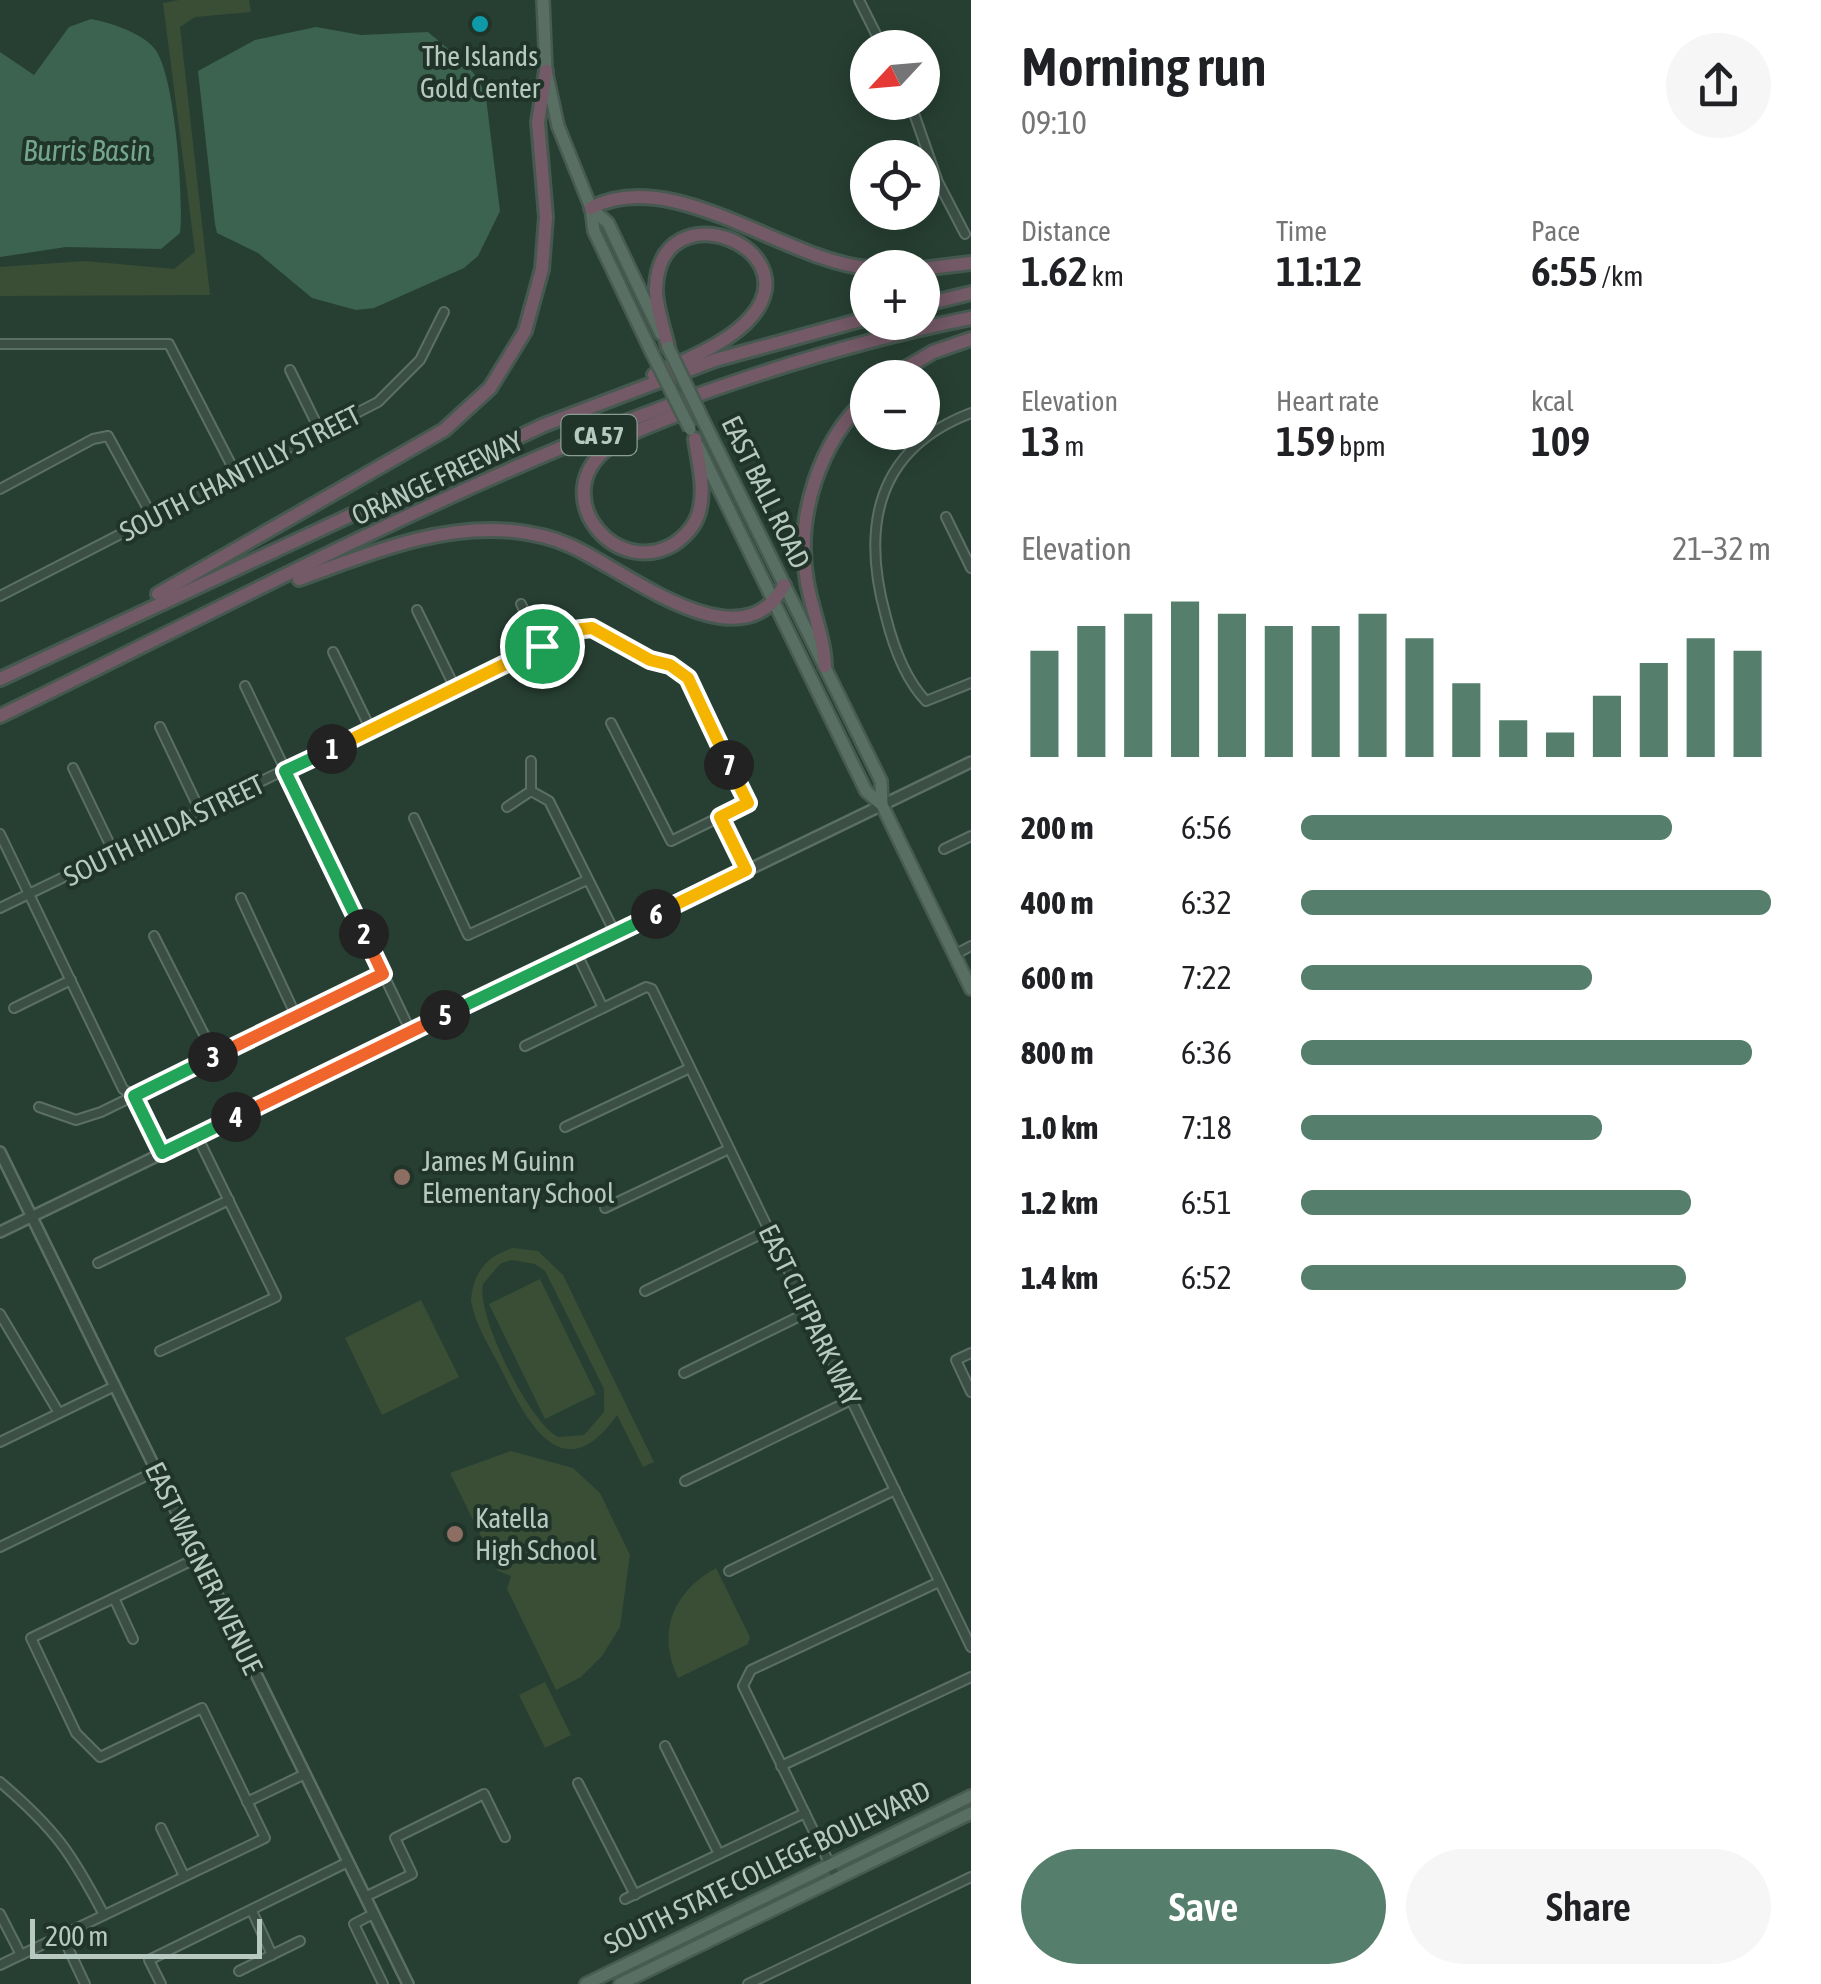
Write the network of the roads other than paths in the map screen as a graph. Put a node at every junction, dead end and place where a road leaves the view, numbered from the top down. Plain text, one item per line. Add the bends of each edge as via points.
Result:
1 (543, 0) edge
2 (859, 0) edge
3 (874, 30) edge
4 (546, 71) junction
5 (916, 120) edge
6 (591, 208) junction
7 (965, 234) dead end
8 (971, 264) edge
9 (850, 265) edge
10 (940, 267) edge
11 (971, 293) edge
12 (940, 300) edge
13 (444, 312) dead end
14 (971, 318) edge
15 (850, 323) edge
16 (971, 339) edge
17 (0, 344) edge
18 (668, 347) junction
19 (919, 360) edge
20 (290, 370) dead end
21 (760, 376) junction
22 (971, 413) edge
23 (850, 416) edge
24 (544, 425) junction
25 (322, 434) junction
26 (692, 434) junction
27 (237, 476) junction
28 (0, 489) edge
29 (946, 517) dead end
30 (152, 518) junction
31 (971, 568) edge
32 (784, 584) junction
33 (0, 596) edge
34 (245, 598) junction
35 (774, 603) junction
36 (522, 604) dead end
37 (417, 610) dead end
38 (86, 636) junction
39 (542, 646) junction
40 (333, 652) dead end
41 (824, 666) junction
42 (0, 679) edge
43 (971, 684) edge
44 (245, 686) dead end
45 (454, 688) junction
46 (0, 716) edge
47 (611, 723) dead end
48 (160, 726) dead end
49 (371, 730) junction
50 (531, 760) dead end
51 (971, 762) edge
52 (73, 768) dead end
53 (285, 771) junction
54 (531, 791) junction
55 (882, 805) junction
56 (507, 807) dead end
57 (201, 813) junction
58 (720, 817) junction
59 (414, 818) dead end
60 (0, 834) edge
61 (971, 836) edge
62 (944, 849) dead end
63 (115, 854) junction
64 (746, 870) junction
65 (587, 880) junction
66 (31, 895) junction
67 (241, 898) dead end
68 (0, 908) edge
69 (615, 934) junction
70 (154, 936) dead end
71 (971, 946) edge
72 (576, 952) junction
73 (954, 954) junction
74 (383, 974) junction
75 (71, 980) junction
76 (971, 989) edge
77 (14, 1008) dead end
78 (603, 1008) junction
79 (296, 1016) junction
80 (410, 1032) junction
81 (526, 1046) dead end
82 (215, 1056) junction
83 (690, 1068) junction
84 (134, 1096) junction
85 (39, 1107) dead end
86 (565, 1127) dead end
87 (197, 1136) junction
88 (729, 1149) junction
89 (0, 1152) edge
90 (162, 1153) junction
91 (228, 1200) junction
92 (606, 1208) dead end
93 (32, 1216) junction
94 (768, 1230) junction
95 (0, 1232) edge
96 (98, 1262) dead end
97 (644, 1291) dead end
98 (808, 1312) junction
99 (0, 1314) edge
100 (160, 1351) dead end
101 (971, 1353) edge
102 (684, 1372) dead end
103 (115, 1386) junction
104 (971, 1392) edge
105 (851, 1400) junction
106 (58, 1413) junction
107 (0, 1442) edge
108 (156, 1471) junction
109 (685, 1481) dead end
110 (895, 1490) junction
111 (0, 1547) edge
112 (199, 1558) junction
113 (729, 1571) dead end
114 (940, 1582) junction
115 (114, 1598) junction
116 (133, 1638) dead end
117 (971, 1648) edge
118 (971, 1677) edge
119 (665, 1746) dead end
120 (781, 1766) junction
121 (305, 1774) junction
122 (0, 1782) edge
123 (578, 1782) dead end
124 (971, 1796) edge
125 (247, 1802) junction
126 (971, 1813) edge
127 (805, 1814) junction
128 (161, 1828) dead end
129 (505, 1837) dead end
130 (719, 1854) junction
131 (348, 1862) junction
132 (830, 1865) junction
133 (184, 1876) junction
134 (971, 1877) edge
135 (837, 1879) junction
136 (635, 1894) junction
137 (366, 1897) junction
138 (625, 1899) dead end
139 (252, 1911) junction
140 (0, 1914) edge
141 (374, 1914) junction
142 (104, 1915) junction
143 (62, 1935) junction
144 (300, 1941) dead end
145 (20, 1955) junction
146 (272, 1955) junction
147 (0, 1965) edge
148 (239, 1971) dead end
149 (402, 1971) junction
150 (382, 1982) edge
151 (595, 1982) edge
152 (85, 1984) edge
153 (160, 1984) edge
154 (408, 1984) edge
155 (620, 1984) edge
156 (748, 1984) edge

1 - 4 main road, EAST BALL ROAD
2 - 3 street
4 - 6 main road, EAST BALL ROAD via 558,126
4 - 38 highway via 538,122 546,217 542,269 524,331 490,388 444,430
5 - 7 street
6 - 9 highway via 620,198 686,204
6 - 18 main road, EAST BALL ROAD via 608,224
6 - 26 main road, EAST BALL ROAD, bridge via 594,231
8 - 10 highway
11 - 12 highway
13 - 25 street, SOUTH CHANTILLY STREET via 426,351 396,388
14 - 21 highway, ORANGE FREEWAY / CA 57
15 - 24 highway, ORANGE FREEWAY / CA 57 via 716,360
16 - 19 highway
17 - 27 street via 165,343 180,357
18 - 24 highway via 656,292 668,254 712,232 742,243 756,258 764,284 750,318 688,358
18 - 32 main road, EAST BALL ROAD, bridge
20 - 25 street
21 - 26 highway via 598,456 584,494 602,537 647,554 692,528 702,504
21 - 34 highway, ORANGE FREEWAY / CA 57 via 456,493
22 - 43 street via 925,436 906,454 877,511 872,549 892,640 926,701
23 - 41 highway via 822,460 805,533 806,581
24 - 38 highway, ORANGE FREEWAY / CA 57
25 - 27 street, SOUTH CHANTILLY STREET
26 - 35 main road, EAST BALL ROAD
27 - 30 street, SOUTH CHANTILLY STREET
28 - 30 street via 108,436
29 - 31 street
30 - 33 street, SOUTH CHANTILLY STREET
32 - 35 highway
32 - 41 main road, EAST BALL ROAD
34 - 35 highway via 411,540 492,530 572,546 708,616 741,618
34 - 46 highway, ORANGE FREEWAY / CA 57
35 - 55 main road, EAST BALL ROAD via 866,790
36 - 39 street
37 - 45 street
38 - 42 highway, ORANGE FREEWAY / CA 57
39 - 45 street, SOUTH HILDA STREET
39 - 58 street, SOUTH HILDA STREET via 592,628 688,678 748,803
40 - 49 street
41 - 55 main road, EAST BALL ROAD via 881,781
44 - 53 street
45 - 49 street, SOUTH HILDA STREET
47 - 58 street via 671,841
48 - 57 street
49 - 53 street, SOUTH HILDA STREET
50 - 54 street
51 - 55 street
52 - 63 street
53 - 57 street, SOUTH HILDA STREET
53 - 74 street
54 - 56 street
54 - 65 street via 549,802
55 - 64 street
55 - 73 main road, EAST BALL ROAD
57 - 63 street, SOUTH HILDA STREET
58 - 64 street
59 - 65 street via 468,935
60 - 66 street
61 - 62 street
63 - 66 street, SOUTH HILDA STREET
64 - 69 street
65 - 69 street
66 - 68 street, SOUTH HILDA STREET
66 - 75 street
67 - 79 street
69 - 72 street
70 - 82 street
71 - 73 street
72 - 78 street
72 - 80 street
73 - 76 main road, EAST BALL ROAD
74 - 79 street
74 - 80 street
75 - 77 street
75 - 84 street via 122,1089
78 - 81 street
78 - 83 street, EAST CLIFPARK WAY via 652,990
79 - 82 street
80 - 87 street
82 - 84 street
83 - 86 street
83 - 88 street, EAST CLIFPARK WAY
84 - 85 street via 76,1120
84 - 90 street
87 - 90 street
87 - 91 street
88 - 92 street
88 - 94 street, EAST CLIFPARK WAY
89 - 93 street, EAST WAGNER AVENUE
90 - 93 street
91 - 96 street
91 - 100 street via 276,1297
93 - 95 street
93 - 103 street, EAST WAGNER AVENUE
94 - 97 street
94 - 98 street, EAST CLIFPARK WAY
98 - 102 street
98 - 105 street, EAST CLIFPARK WAY
99 - 106 street
101 - 104 street via 956,1360
103 - 106 street
103 - 108 street, EAST WAGNER AVENUE
105 - 109 street
105 - 110 street, EAST CLIFPARK WAY
106 - 107 street
108 - 111 street
108 - 112 street, EAST WAGNER AVENUE
110 - 113 street
110 - 114 street, EAST CLIFPARK WAY
112 - 115 street
112 - 121 street, EAST WAGNER AVENUE
114 - 117 street, EAST CLIFPARK WAY
114 - 120 street via 751,1670 743,1686
115 - 116 street
115 - 125 street via 31,1638 76,1733 100,1758 202,1708
118 - 120 street
119 - 130 street
120 - 127 street
121 - 125 street
121 - 131 street, EAST WAGNER AVENUE
122 - 142 street via 70,1850
123 - 136 street
124 - 132 main road, SOUTH STATE COLLEGE BOULEVARD
125 - 133 street via 264,1838
126 - 135 main road, SOUTH STATE COLLEGE BOULEVARD
127 - 130 street
127 - 132 street
128 - 133 street
129 - 137 street via 484,1794 395,1838 412,1874
130 - 136 street
131 - 137 street, EAST WAGNER AVENUE
131 - 139 street
132 - 135 street
132 - 151 main road, SOUTH STATE COLLEGE BOULEVARD
133 - 142 street
134 - 156 street
135 - 155 main road, SOUTH STATE COLLEGE BOULEVARD
136 - 138 street
137 - 141 street, EAST WAGNER AVENUE
139 - 146 street
139 - 153 street via 149,1960
140 - 145 street
141 - 149 street, EAST WAGNER AVENUE
141 - 150 street via 354,1924
142 - 143 street
143 - 145 street
143 - 152 street
144 - 146 street
145 - 147 street
146 - 148 street
149 - 150 street
149 - 154 street, EAST WAGNER AVENUE

